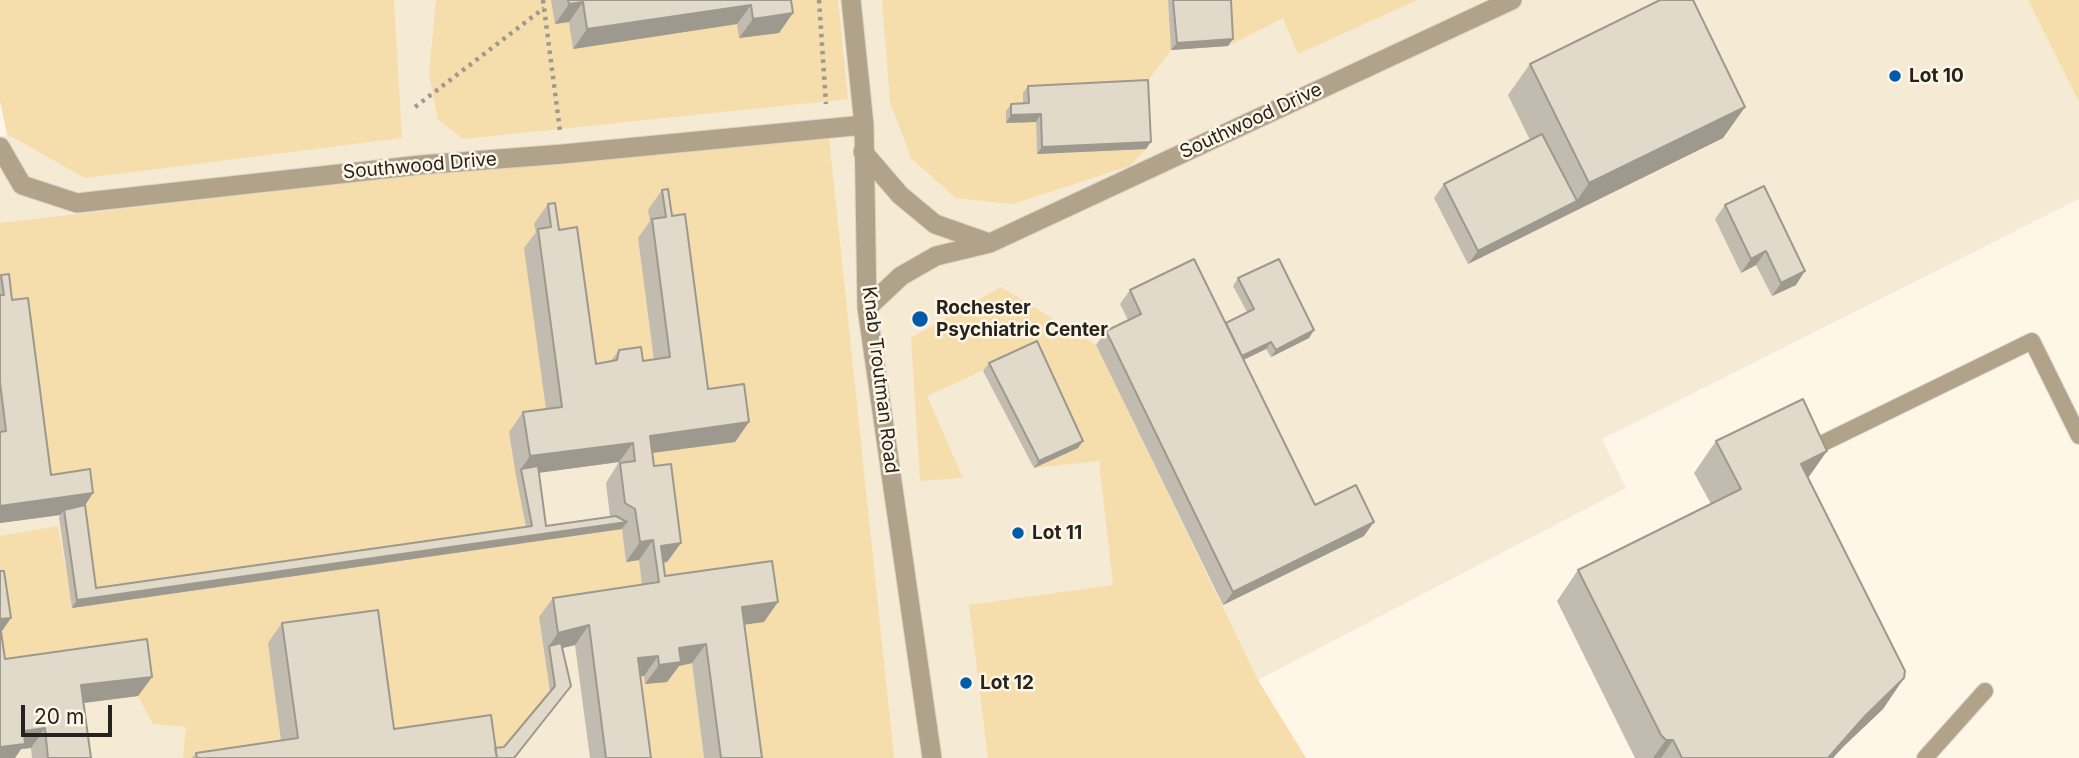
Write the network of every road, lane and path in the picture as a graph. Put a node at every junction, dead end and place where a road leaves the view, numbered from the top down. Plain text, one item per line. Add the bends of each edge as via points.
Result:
1 (542, 0) edge
2 (819, 0) edge
3 (850, 0) edge
4 (1512, 0) edge
5 (544, 8) junction
6 (415, 107) dead end
7 (864, 125) junction
8 (828, 128) junction
9 (0, 147) edge
10 (863, 152) junction
11 (563, 154) junction
12 (990, 243) junction
13 (867, 308) junction
14 (2079, 436) edge
15 (1813, 448) edge
16 (1985, 691) dead end
17 (932, 758) edge
18 (1925, 758) edge

1 - 5 path
2 - 8 path
3 - 7 street, Knab Troutman Road
4 - 12 street, Southwood Drive
5 - 6 path
5 - 11 path
7 - 8 street, Southwood Drive
7 - 10 street, Knab Troutman Road
8 - 11 street, Southwood Drive
9 - 11 street, Southwood Drive via 22,185 77,203
10 - 12 street via 900,195 934,224
10 - 13 street, Knab Troutman Road
12 - 13 street, Southwood Drive via 936,256 901,276
13 - 17 street, Knab Troutman Road
14 - 15 lane via 2032,341
16 - 18 lane

